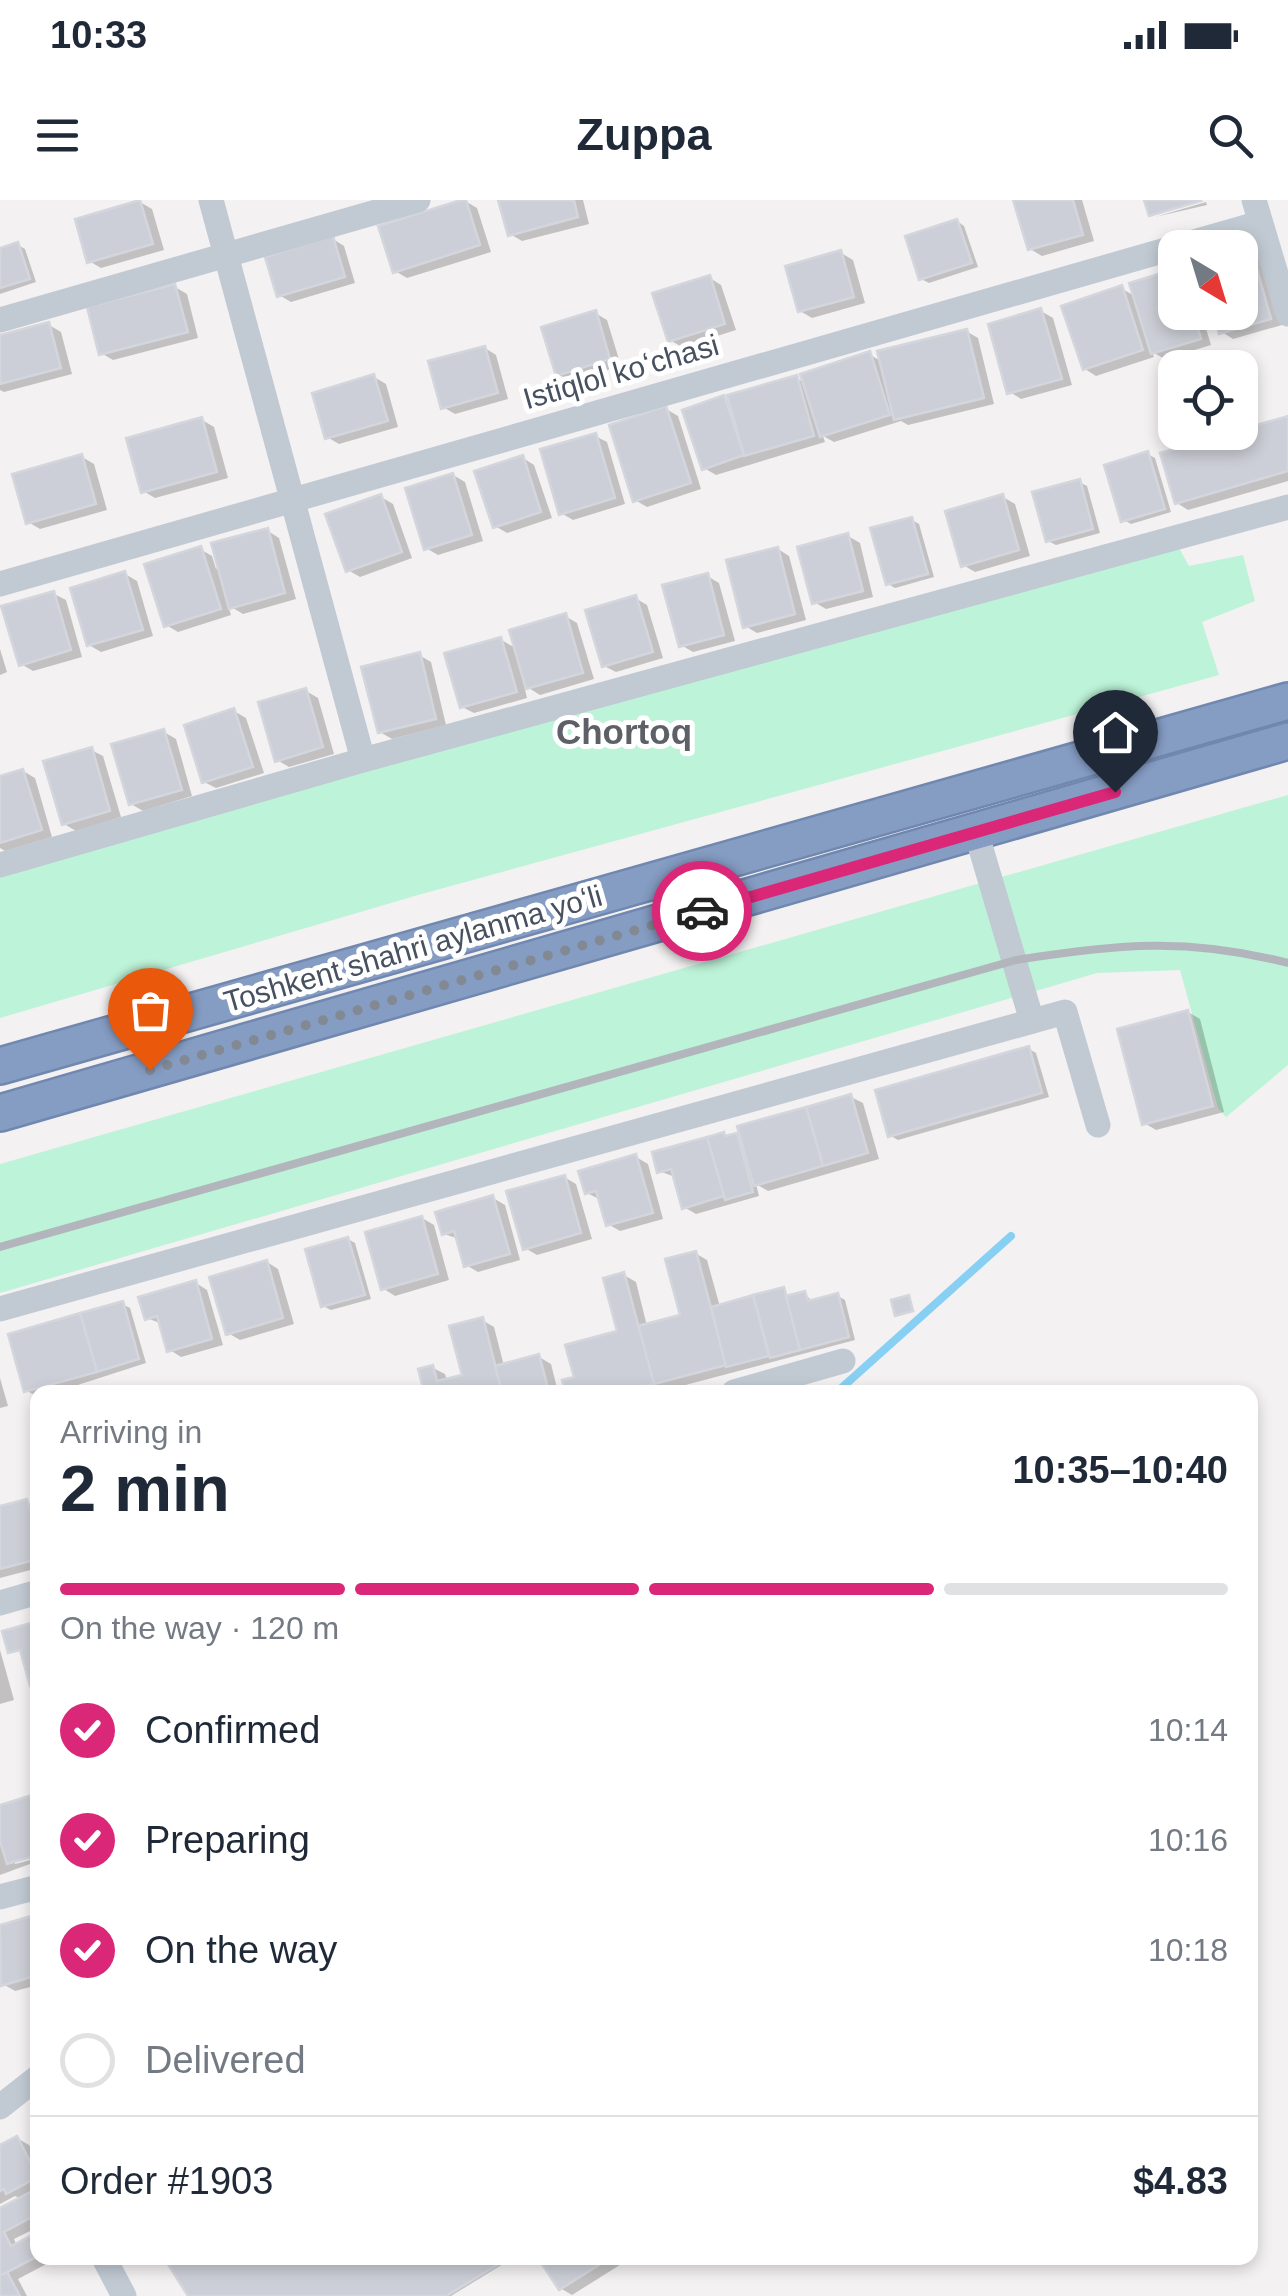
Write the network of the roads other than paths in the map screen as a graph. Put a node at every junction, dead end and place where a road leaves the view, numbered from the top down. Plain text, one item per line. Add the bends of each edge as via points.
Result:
1 (212, 200) edge
2 (418, 200) edge
3 (1257, 211) edge
4 (226, 256) junction
5 (1288, 314) edge
6 (0, 320) edge
7 (293, 500) junction
8 (1288, 507) edge
9 (0, 584) edge
10 (1288, 700) edge
11 (1288, 741) edge
12 (363, 760) junction
13 (976, 832) junction
14 (0, 865) edge
15 (1032, 1021) junction
16 (0, 1066) edge
17 (0, 1113) edge
18 (1098, 1125) dead end
19 (0, 1309) edge
20 (843, 1361) dead end
21 (759, 1385) edge
22 (30, 1594) edge
23 (0, 1603) edge
24 (30, 1889) edge
25 (0, 1897) edge
26 (30, 2083) edge
27 (0, 2107) edge
28 (108, 2265) edge
29 (124, 2296) edge

1 - 4 street
2 - 4 street
3 - 5 street
3 - 7 street, Istiqlol koʻchasi
4 - 6 street
4 - 7 street
7 - 9 street, Istiqlol koʻchasi
7 - 12 street
8 - 12 street
10 - 16 highway, Toshkent shahri aylanma yoʻli
11 - 13 highway, Toshkent shahri aylanma yoʻli
12 - 14 street
13 - 15 street
13 - 17 highway, Toshkent shahri aylanma yoʻli
15 - 18 street via 1065,1012
15 - 19 street
20 - 21 street
22 - 23 street
24 - 25 street
26 - 27 street
28 - 29 street

